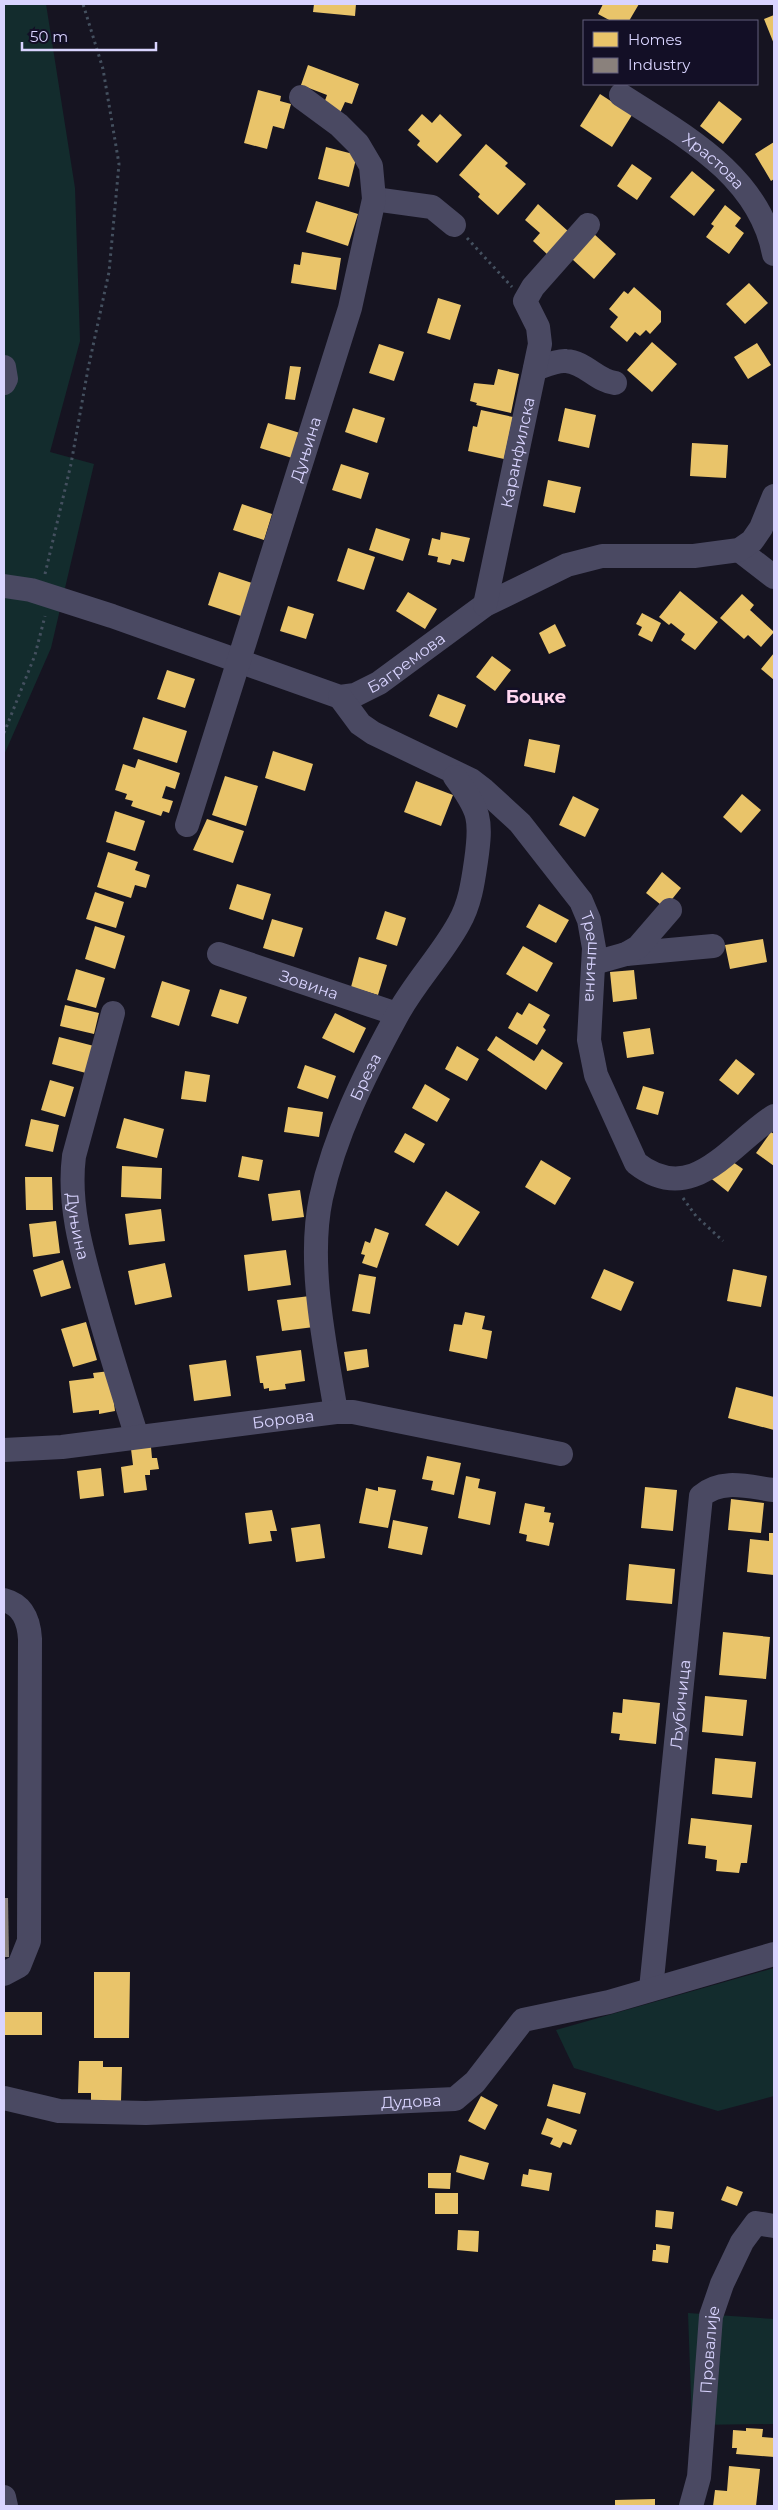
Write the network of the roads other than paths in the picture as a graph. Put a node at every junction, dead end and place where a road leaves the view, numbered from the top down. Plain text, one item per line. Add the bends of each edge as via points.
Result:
1 (621, 95) dead end
2 (301, 97) dead end
3 (374, 199) junction
4 (454, 225) road end
5 (588, 225) dead end
6 (774, 254) edge
7 (4, 368) edge
8 (535, 368) junction
9 (4, 383) edge
10 (616, 383) dead end
11 (774, 496) edge
12 (739, 550) junction
13 (774, 577) edge
14 (4, 586) edge
15 (485, 605) junction
16 (240, 661) junction
17 (340, 697) junction
18 (450, 770) junction
19 (187, 825) dead end
20 (670, 910) dead end
21 (713, 946) dead end
22 (220, 954) dead end
23 (626, 954) junction
24 (594, 963) junction
25 (114, 1013) dead end
26 (397, 1014) junction
27 (774, 1116) edge
28 (336, 1412) junction
29 (137, 1437) junction
30 (4, 1450) edge
31 (561, 1454) dead end
32 (774, 1490) edge
33 (4, 1600) edge
34 (774, 1954) edge
35 (4, 1974) edge
36 (650, 1990) junction
37 (4, 2098) edge
38 (774, 2226) edge
39 (4, 2497) edge
40 (6, 2506) edge
41 (690, 2506) edge

1 - 6 street, Храстова via 701,148 729,172 752,200 770,234
2 - 3 street, Дуњина via 339,125 358,144 371,166
3 - 4 street via 432,207
3 - 16 street, Дуњина via 350,308
5 - 8 street, Каранфилска via 532,287 525,301 538,326 540,344
7 - 9 street
8 - 10 street via 564,361 576,363 605,382
8 - 15 street, Каранфилска
11 - 12 street via 761,528 752,541
12 - 13 street
12 - 15 street, Багремова via 694,556 602,556 567,565
14 - 16 street via 45,595
15 - 17 street, Багремова via 379,683 355,695
16 - 17 street
16 - 19 street, Дуњина
17 - 18 street, Трешњина via 360,724
18 - 24 street, Трешњина via 471,780 502,806 569,883 589,920
18 - 26 street, Бреза via 478,813 479,840 469,900 460,923
20 - 23 street via 638,946
21 - 23 street
22 - 26 street, Зовина
23 - 24 street
24 - 27 street, Трешњина via 589,1040 596,1075 636,1163 648,1173 662,1178 687,1179 720,1161
25 - 29 street, Дуњина via 77,1142 71,1177 86,1266
26 - 28 street, Бреза via 358,1090 321,1198 317,1268
28 - 29 street, Борова
28 - 31 street, Борова via 353,1412
29 - 30 street, Борова via 62,1447
32 - 36 street, Љубичица via 727,1484 710,1488 701,1496
33 - 35 street via 17,1606 30,1626 29,1941 18,1966
34 - 36 street, Дудова
36 - 37 street, Дудова via 523,2020 475,2082 455,2099 146,2113 59,2111
38 - 41 street, Провалије via 756,2223 742,2242 711,2316 699,2477
39 - 40 street

